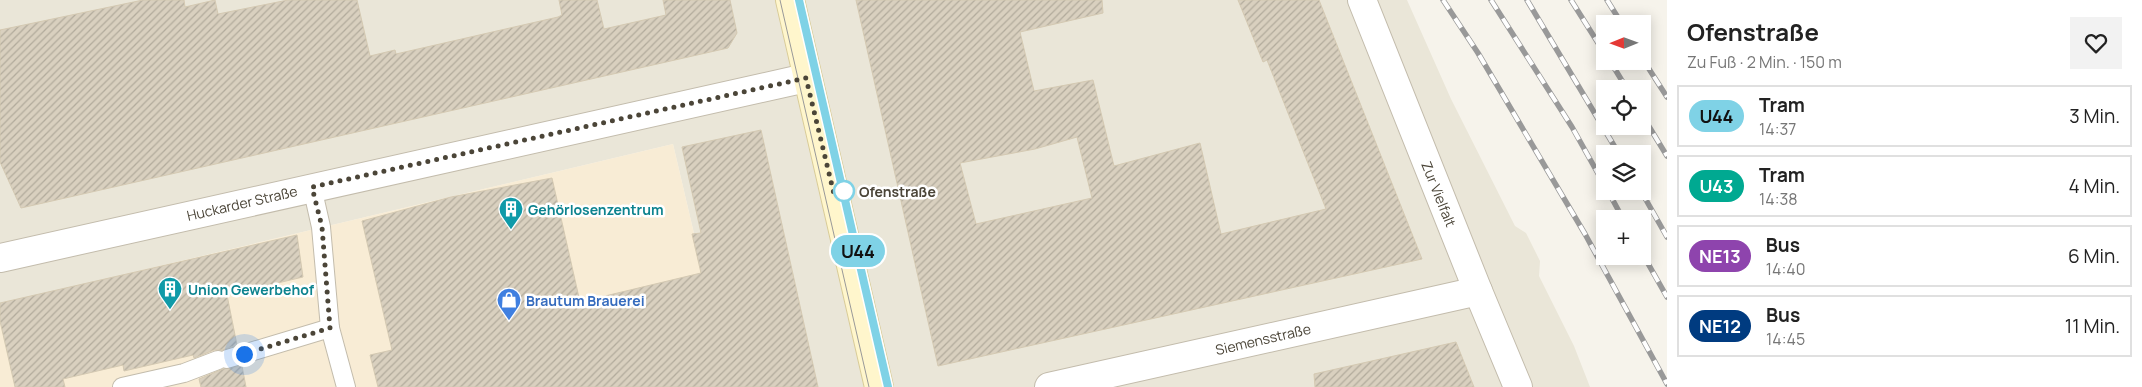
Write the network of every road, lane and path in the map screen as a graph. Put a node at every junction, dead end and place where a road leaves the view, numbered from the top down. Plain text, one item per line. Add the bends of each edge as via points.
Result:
1 (790, 0) edge
2 (1362, 0) edge
3 (806, 78) junction
4 (312, 187) junction
5 (0, 258) edge
6 (1478, 292) junction
7 (330, 328) junction
8 (186, 380) edge
9 (122, 387) edge
10 (346, 387) edge
11 (879, 387) edge
12 (1049, 387) edge
13 (1518, 387) edge

1 - 3 main road
2 - 6 street, Zur Vielfalt
3 - 4 street, Huckarder Straße
3 - 11 main road
4 - 5 street, Huckarder Straße
4 - 7 lane via 322,227
6 - 12 street, Siemensstraße
6 - 13 street, Zur Vielfalt
7 - 8 lane via 222,360
7 - 10 lane
8 - 9 lane

